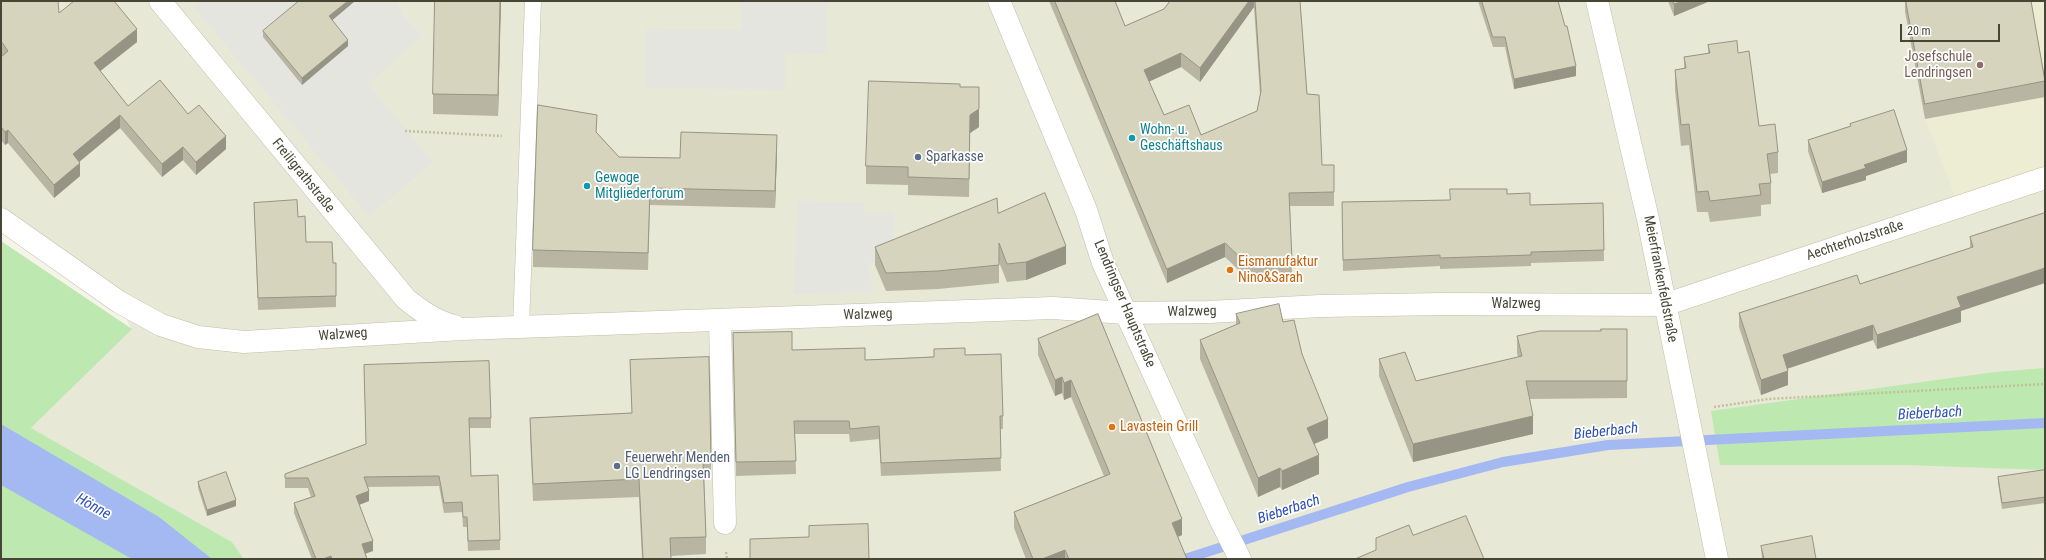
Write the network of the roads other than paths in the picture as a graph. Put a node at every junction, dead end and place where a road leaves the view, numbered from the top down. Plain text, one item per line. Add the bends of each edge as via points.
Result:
1 (160, 1) edge
2 (533, 1) edge
3 (999, 1) edge
4 (1597, 1) edge
5 (2045, 178) edge
6 (1, 219) edge
7 (1664, 305) junction
8 (1125, 313) junction
9 (720, 321) junction
10 (521, 327) junction
11 (462, 329) junction
12 (725, 523) dead end
13 (1240, 559) edge
14 (1717, 559) edge

1 - 11 street, Freiligrathstraße via 406,299 441,322
2 - 10 lane
3 - 8 street, Lendringser Hauptstraße via 1083,203 1103,263
4 - 7 street, Meierfrankenfeldstraße via 1648,218
5 - 7 street, Aechterholzstraße
6 - 11 street, Walzweg via 119,302 161,325 198,337 244,342
7 - 8 street, Walzweg via 1444,304
7 - 14 street, Meierfrankenfeldstraße
8 - 9 street, Walzweg via 1053,308
8 - 13 street, Lendringser Hauptstraße
9 - 10 street, Walzweg
9 - 12 street
10 - 11 street, Walzweg

